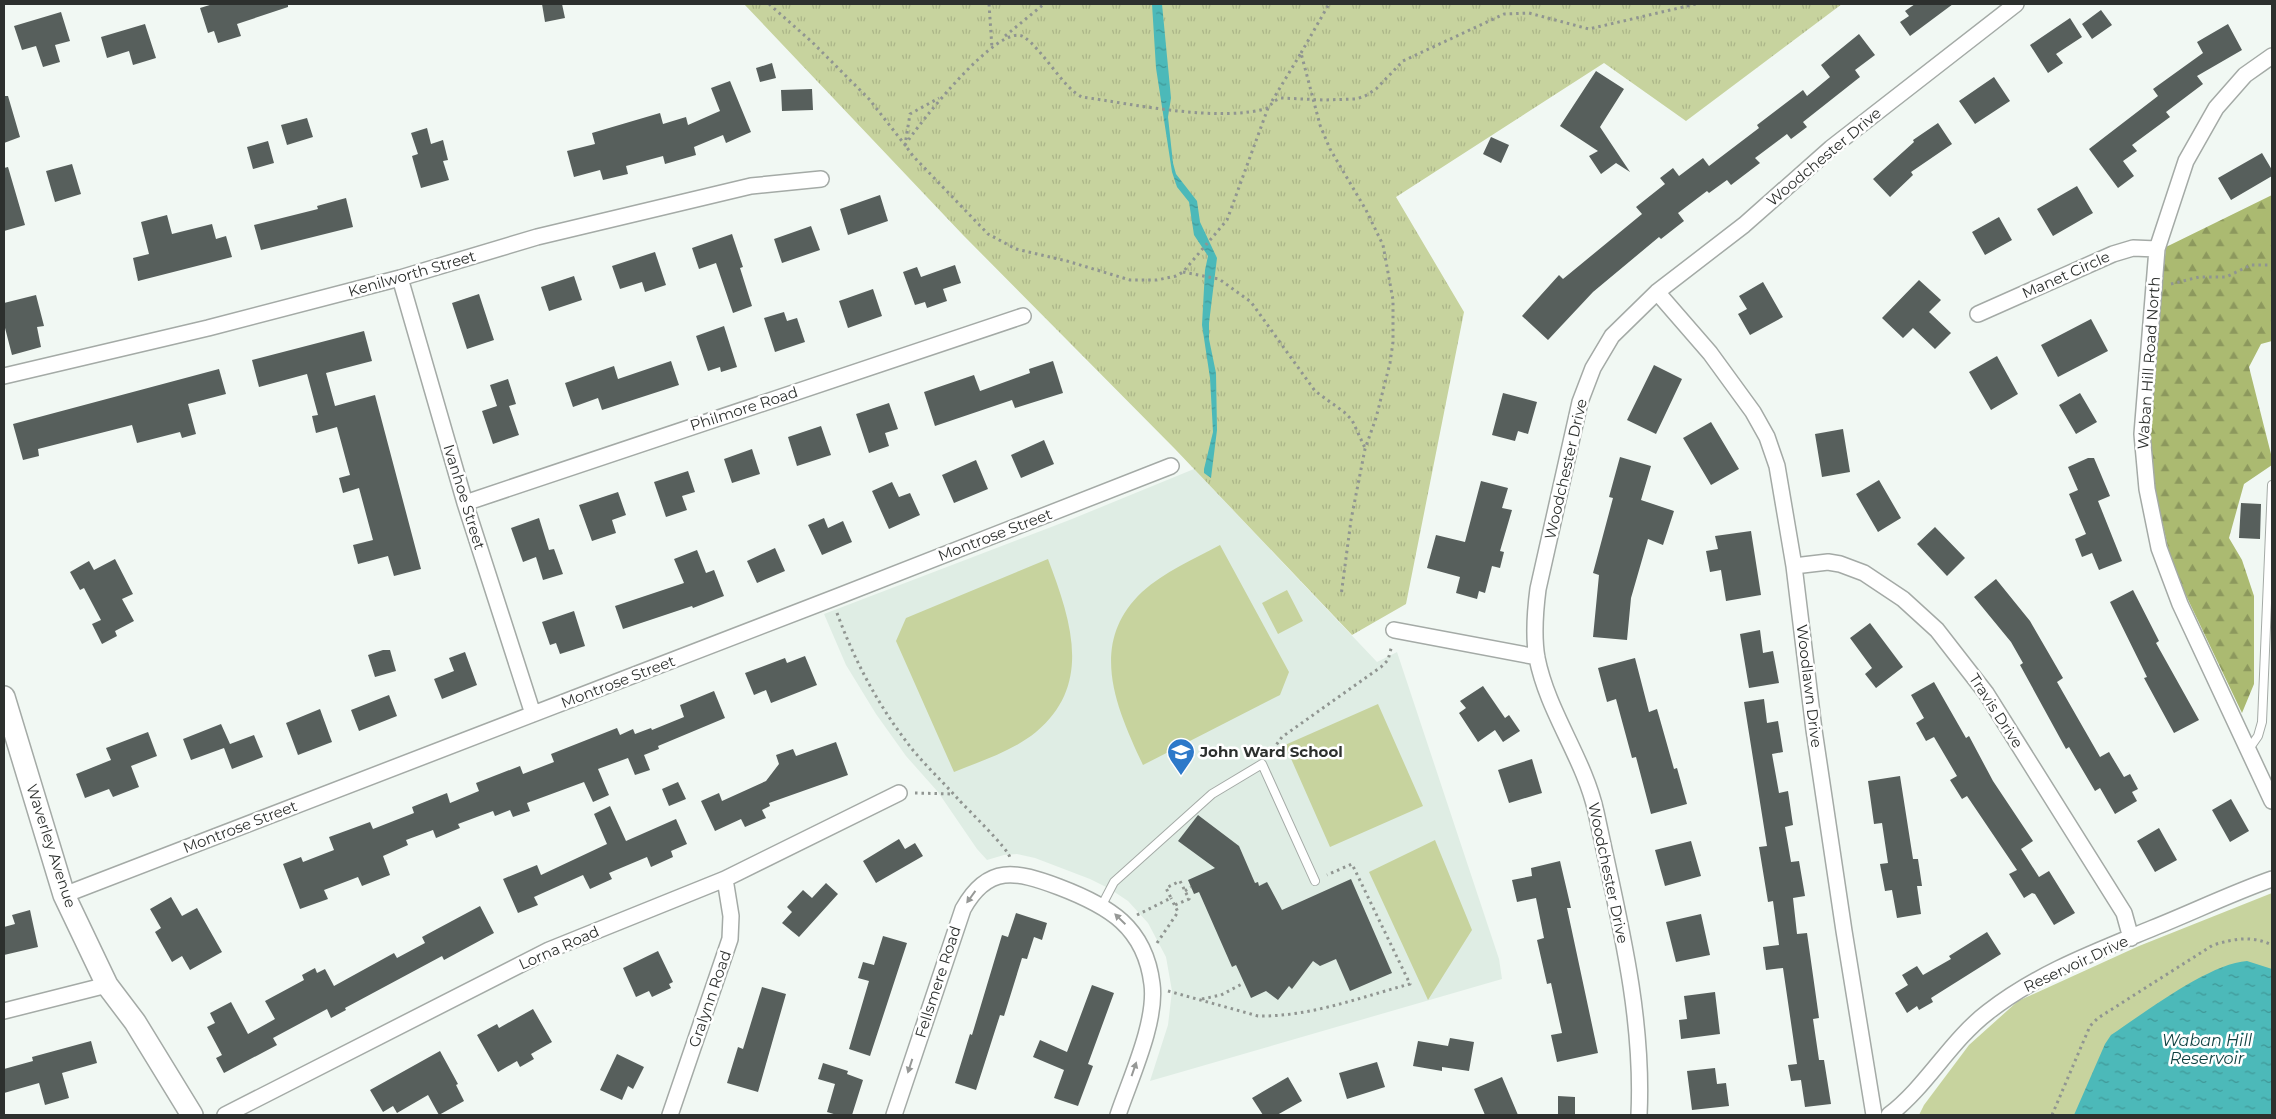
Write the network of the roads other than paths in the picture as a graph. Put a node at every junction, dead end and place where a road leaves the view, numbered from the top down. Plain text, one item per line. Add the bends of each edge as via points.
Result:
1 (2016, 4) edge
2 (2272, 56) edge
3 (821, 179) dead end
4 (2157, 249) junction
5 (400, 278) junction
6 (1657, 292) junction
7 (1978, 314) dead end
8 (1023, 316) dead end
9 (4, 376) edge
10 (1171, 466) dead end
11 (2272, 484) edge
12 (465, 503) junction
13 (1794, 566) junction
14 (1394, 630) road end
15 (1537, 658) junction
16 (4, 697) edge
17 (533, 714) junction
18 (2249, 749) junction
19 (899, 793) road end
20 (2272, 801) edge
21 (725, 879) junction
22 (2272, 880) edge
23 (1315, 881) road end
24 (64, 894) junction
25 (1102, 905) junction
26 (2131, 938) junction
27 (107, 985) junction
28 (4, 1011) edge
29 (192, 1115) edge
30 (225, 1115) edge
31 (670, 1115) edge
32 (894, 1115) edge
33 (1118, 1115) edge
34 (1639, 1115) edge
35 (1874, 1115) edge
36 (1889, 1115) edge

1 - 6 street, Woodchester Drive via 1831,148 1744,225
2 - 4 street, Waban Hill Road North via 2245,75 2216,108 2186,162
3 - 5 street, Kenilworth Street via 742,188 538,237
4 - 7 street, Manet Circle via 2133,248 2113,254
4 - 18 street, Waban Hill Road North via 2143,413 2142,449 2147,489 2159,548 2180,604
5 - 9 street, Kenilworth Street
5 - 12 street, Ivanhoe Street
6 - 13 street, Woodlawn Drive via 1710,353 1767,437 1777,466
6 - 15 street, Woodchester Drive via 1612,336 1593,368 1580,402 1538,589 1534,615
8 - 12 street, Philmore Road
10 - 17 street, Montrose Street
11 - 18 lane via 2262,722
12 - 17 street, Ivanhoe Street
13 - 26 street, Travis Drive via 1828,562 1864,573 1903,599 1937,630 1986,693 2124,913
13 - 35 street, Woodlawn Drive via 1816,740
14 - 15 street
15 - 34 street, Woodchester Drive via 1547,692 1596,812 1633,994 1640,1066
16 - 24 street, Waverley Avenue
17 - 24 street, Montrose Street
18 - 20 street, Waban Hill Road North
19 - 21 street, Lorna Road
21 - 30 street, Lorna Road via 548,950
21 - 31 street, Gralynn Road via 731,916 730,939
22 - 26 street, Reservoir Drive
23 - 25 lane via 1262,764 1212,794 1117,879
24 - 27 street, Waverley Avenue
25 -> 32 street, Fellsmere Road via 1041,880 1011,874 996,876 980,885 963,910
33 -> 25 street via 1151,1018 1153,991 1143,950 1127,926
26 - 36 street, Reservoir Drive via 2055,970 2008,997 1967,1029 1916,1089
27 - 28 street
27 - 29 street, Waverley Avenue via 135,1022

